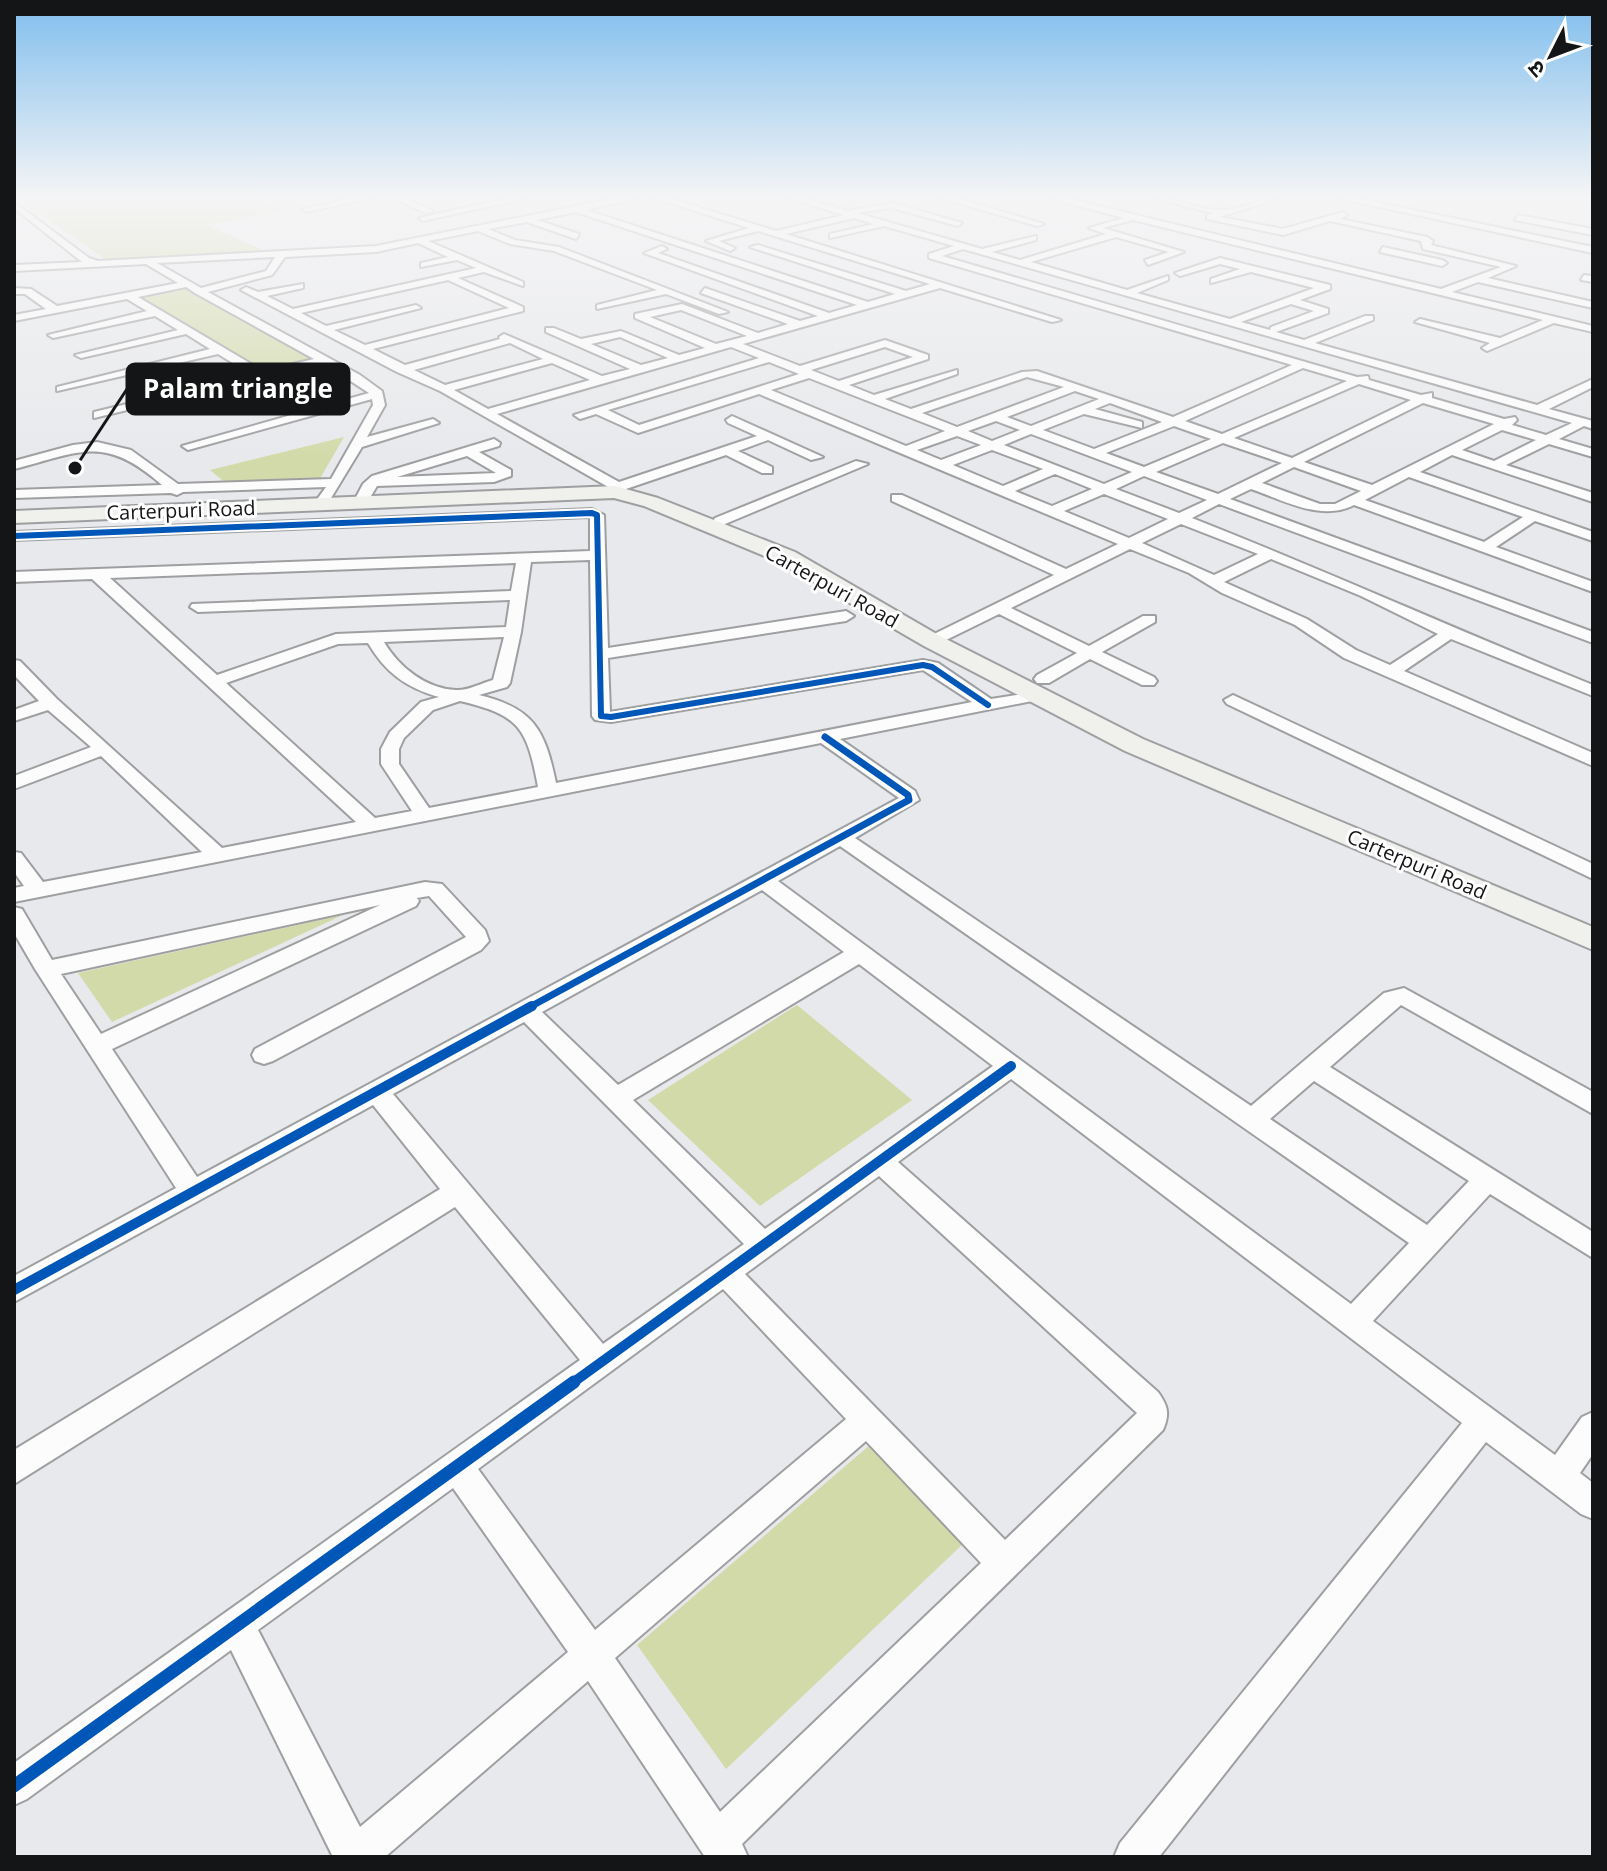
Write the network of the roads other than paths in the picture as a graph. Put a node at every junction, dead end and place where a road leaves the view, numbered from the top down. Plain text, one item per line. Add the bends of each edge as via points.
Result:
1 (229, 283) edge
2 (420, 283) edge
3 (463, 283) edge
4 (646, 283) edge
5 (737, 283) edge
6 (801, 283) edge
7 (871, 283) edge
8 (934, 283) edge
9 (984, 283) edge
10 (1022, 283) edge
11 (1024, 283) edge
12 (1093, 283) edge
13 (1152, 283) edge
14 (1306, 283) edge
15 (1406, 283) edge
16 (1459, 283) edge
17 (1508, 283) edge
18 (186, 284) joint
19 (1335, 284) dead end
20 (939, 285) junction
21 (300, 286) dead end
22 (1324, 288) junction
23 (1578, 288) dead end
24 (700, 289) dead end
25 (1004, 289) junction
26 (14, 291) edge
27 (199, 291) junction
28 (666, 291) junction
29 (1442, 292) junction
30 (1593, 292) edge
31 (1127, 293) junction
32 (904, 294) junction
33 (128, 295) junction
34 (1290, 300) junction
35 (867, 305) junction
36 (1593, 305) edge
37 (601, 307) dead end
38 (416, 308) dead end
39 (55, 310) junction
40 (157, 312) junction
41 (294, 312) junction
42 (723, 312) dead end
43 (20, 316) edge
44 (829, 316) junction
45 (1369, 318) dead end
46 (1554, 319) junction
47 (1056, 320) dead end
48 (469, 322) junction
49 (1230, 322) junction
50 (1420, 322) dead end
51 (798, 324) junction
52 (325, 329) junction
53 (1275, 329) dead end
54 (1593, 329) edge
55 (550, 330) dead end
56 (187, 331) junction
57 (489, 331) dead end
58 (53, 335) junction
59 (757, 336) junction
60 (1501, 342) junction
61 (580, 343) junction
62 (731, 343) junction
63 (1305, 343) junction
64 (715, 348) junction
65 (362, 349) junction
66 (220, 350) junction
67 (1253, 350) junction
68 (1479, 352) dead end
69 (396, 354) dead end
70 (381, 358) junction
71 (677, 358) junction
72 (770, 358) junction
73 (554, 359) junction
74 (322, 360) junction
75 (1302, 364) junction
76 (96, 366) junction
77 (1391, 367) junction
78 (640, 369) junction
79 (401, 370) junction
80 (805, 372) junction
81 (953, 372) dead end
82 (261, 375) junction
83 (600, 380) junction
84 (1358, 381) junction
85 (1593, 382) edge
86 (1451, 384) junction
87 (838, 385) junction
88 (1076, 387) junction
89 (61, 389) dead end
90 (444, 389) junction
91 (760, 390) junction
92 (378, 394) junction
93 (874, 399) junction
94 (1111, 399) junction
95 (1422, 399) junction
96 (1536, 409) junction
97 (597, 410) junction
98 (1083, 410) junction
99 (485, 413) junction
100 (911, 413) junction
101 (98, 415) dead end
102 (580, 415) dead end
103 (996, 417) junction
104 (732, 420) dead end
105 (1174, 421) junction
106 (433, 423) dead end
107 (1588, 423) edge
108 (1502, 424) junction
109 (1138, 425) dead end
110 (1032, 430) junction
111 (957, 431) junction
112 (768, 436) junction
113 (1223, 439) junction
114 (1547, 439) junction
115 (494, 443) dead end
116 (358, 444) junction
117 (992, 445) junction
118 (188, 446) dead end
119 (726, 450) junction
120 (906, 450) junction
121 (468, 451) junction
122 (1452, 451) junction
123 (1096, 453) junction
124 (816, 457) dead end
125 (1590, 457) edge
126 (1290, 463) junction
127 (861, 464) dead end
128 (14, 465) edge
129 (941, 465) junction
130 (1495, 465) junction
131 (767, 470) dead end
132 (1053, 470) junction
133 (1144, 471) junction
134 (1408, 472) junction
135 (1250, 484) junction
136 (617, 489) junction
137 (1103, 489) junction
138 (1003, 491) junction
139 (1375, 491) junction
140 (366, 493) junction
141 (14, 494) edge
142 (182, 495) junction
143 (327, 495) junction
144 (897, 498) dead end
145 (1219, 498) junction
146 (1593, 498) edge
147 (1355, 501) junction
148 (14, 508) edge
149 (1052, 511) junction
150 (1534, 516) junction
151 (14, 517) edge
152 (1180, 518) junction
153 (717, 525) junction
154 (14, 536) edge
155 (1593, 537) edge
156 (1128, 543) junction
157 (1485, 548) junction
158 (1271, 554) junction
159 (599, 555) junction
160 (524, 559) junction
161 (94, 572) junction
162 (1065, 574) junction
163 (14, 577) edge
164 (1212, 582) junction
165 (1593, 587) edge
166 (518, 595) junction
167 (198, 607) dead end
168 (999, 608) junction
169 (846, 616) dead end
170 (1149, 619) dead end
171 (513, 632) junction
172 (1450, 633) junction
173 (940, 636) junction
174 (373, 637) junction
175 (1593, 638) edge
176 (1091, 652) junction
177 (600, 654) junction
178 (14, 665) edge
179 (1392, 672) junction
180 (1148, 681) dead end
181 (214, 682) junction
182 (1040, 687) junction
183 (1593, 691) edge
184 (453, 696) junction
185 (1233, 700) dead end
186 (51, 703) junction
187 (988, 705) junction
188 (14, 716) edge
189 (825, 737) junction
190 (104, 748) junction
191 (1593, 760) edge
192 (14, 783) edge
193 (548, 791) junction
194 (424, 815) junction
195 (371, 825) junction
196 (840, 837) junction
197 (218, 855) junction
198 (14, 858) edge
199 (1593, 872) edge
200 (763, 880) junction
201 (435, 889) junction
202 (38, 890) junction
203 (14, 895) edge
204 (14, 914) edge
205 (1593, 919) edge
206 (1593, 939) edge
207 (860, 953) junction
208 (46, 969) junction
209 (526, 1010) junction
210 (97, 1046) junction
211 (264, 1055) dead end
212 (1011, 1066) junction
213 (1313, 1068) junction
214 (376, 1092) junction
215 (615, 1099) junction
216 (1593, 1104) edge
217 (1252, 1120) junction
218 (881, 1162) junction
219 (1487, 1179) junction
220 (193, 1192) junction
221 (457, 1192) junction
222 (1430, 1242) junction
223 (764, 1246) junction
224 (1593, 1246) edge
225 (727, 1274) junction
226 (14, 1290) edge
227 (1352, 1323) junction
228 (600, 1362) junction
229 (868, 1420) junction
230 (1483, 1421) junction
231 (1593, 1427) edge
232 (457, 1466) junction
233 (14, 1468) edge
234 (1559, 1477) junction
235 (1593, 1503) edge
236 (1004, 1563) junction
237 (237, 1626) junction
238 (593, 1657) junction
239 (14, 1786) edge
240 (723, 1849) edge
241 (355, 1857) edge
242 (1134, 1857) edge

1 - 27 street
2 - 41 street
3 - 48 street via 519,307
4 - 28 street
5 - 44 street
6 - 35 street
7 - 32 street
8 - 20 street
9 - 25 street
10 - 25 street
11 - 67 street
12 - 31 street
13 - 31 street
14 - 22 street
15 - 29 street
16 - 29 street
17 - 36 street
18 - 27 street
18 - 33 street
19 - 22 street
20 - 32 street
20 - 47 street
21 - 41 street via 252,292
22 - 34 street
23 - 30 street
24 - 51 street
25 - 67 street via 1225,355
26 - 39 street via 27,291
27 - 74 street
28 - 37 street
28 - 42 street
29 - 46 street
31 - 49 street
32 - 35 street
33 - 39 street
33 - 40 street
34 - 49 street
34 - 53 street via 1324,311
35 - 44 street
38 - 52 street
39 - 43 street
40 - 56 street
40 - 58 street
41 - 52 street
43 - 58 street
44 - 51 street
45 - 63 street
46 - 54 street
46 - 60 street
48 - 57 street
48 - 65 street
49 - 63 street
50 - 60 street
51 - 59 street
52 - 65 street
55 - 61 street
56 - 66 street
56 - 76 street
58 - 76 street
59 - 62 street
59 - 64 street via 682,307 639,316
60 - 68 street
61 - 71 street via 621,334
61 - 78 street
62 - 64 street
62 - 72 street
63 - 77 street
64 - 71 street
65 - 70 street
66 - 76 street
66 - 82 street
67 - 75 street
69 - 70 street
70 - 79 street
71 - 78 street
72 - 80 street
72 - 97 street
73 - 79 street via 507,338
73 - 83 street
73 - 90 street
74 - 82 street
74 - 92 street
75 - 84 street
75 - 105 street
76 - 89 street
77 - 84 street
77 - 86 street
78 - 83 street
79 - 90 street
80 - 87 street
80 - 87 street via 885,343 924,357
80 - 91 street
81 - 93 street
82 - 101 street
83 - 99 street
84 - 95 street
84 - 113 street
85 - 96 street
86 - 95 street
86 - 96 street
87 - 93 street
88 - 94 street
88 - 100 street via 1030,373
88 - 103 street
90 - 99 street
91 - 97 street via 638,429
91 - 120 street
92 - 116 street via 379,405
92 - 118 street
93 - 100 street
94 - 98 street
94 - 105 street
95 - 108 street
95 - 126 street
96 - 107 street
96 - 108 street
97 - 102 street
98 - 109 street
98 - 110 street
99 - 136 street
100 - 111 street
103 - 110 street
103 - 111 street
104 - 112 street
105 - 113 street
105 - 123 street
106 - 116 street
107 - 114 street
108 - 114 street
108 - 122 street
110 - 117 street
110 - 123 street
111 - 117 street
111 - 120 street
112 - 119 street
112 - 124 street
113 - 126 street
113 - 133 street
114 - 125 street
114 - 130 street
115 - 121 street
116 - 143 street
117 - 129 street
117 - 132 street
119 - 131 street
119 - 136 street
120 - 129 street
121 - 140 street
121 - 140 street via 506,473
122 - 130 street
122 - 134 street
123 - 133 street
126 - 135 street
126 - 139 street
127 - 153 street via 776,495
128 - 142 street via 107,447 122,451
129 - 138 street
130 - 146 street
132 - 137 street
132 - 138 street
133 - 137 street
133 - 145 street
134 - 139 street
134 - 150 street
135 - 145 street
135 - 147 street via 1319,508
136 - 140 main road, Carterpuri Road
136 - 153 main road, Carterpuri Road
137 - 149 street
137 - 152 street
138 - 149 street
139 - 147 street
140 - 143 main road, Carterpuri Road
141 - 142 street
142 - 143 main road, Carterpuri Road
142 - 148 main road, Carterpuri Road
143 - 151 main road, Carterpuri Road
144 - 162 street
145 - 152 street
145 - 175 street
147 - 157 street
149 - 156 street
150 - 155 street
150 - 157 street
152 - 156 street
152 - 158 street
153 - 173 main road, Carterpuri Road
154 - 159 street via 592,513 597,515
156 - 162 street
156 - 164 street
157 - 165 street
158 - 164 street
158 - 172 street
159 - 160 street
159 - 177 street
160 - 161 street
160 - 166 street
161 - 163 street
161 - 181 street
162 - 168 street
164 - 179 street via 1301,622 1330,643
166 - 167 street
166 - 171 street
168 - 173 street
168 - 176 street
169 - 177 street
170 - 176 street
171 - 174 street
171 - 184 street via 501,683
172 - 179 street
172 - 183 street
173 - 182 main road, Carterpuri Road
174 - 181 street via 323,642
174 - 184 street via 385,661 400,674
176 - 180 street
176 - 182 street
177 - 187 street via 599,713 604,717 923,665
178 - 186 street
179 - 191 street
181 - 195 street
182 - 187 street
182 - 205 main road, Carterpuri Road
182 - 206 main road, Carterpuri Road via 1134,745
184 - 193 street via 518,715 533,738
184 - 194 street via 418,712 390,749 390,764
185 - 199 street
186 - 188 street
186 - 190 street
187 - 189 street
189 - 193 street
189 - 196 street via 910,798
190 - 192 street
190 - 197 street
193 - 194 street
194 - 195 street
195 - 197 street
196 - 200 street
196 - 217 street
197 - 202 street
198 - 202 street
200 - 207 street
200 - 209 street
201 - 208 street
201 - 210 street
201 - 211 street via 478,941
202 - 203 street
204 - 208 street
207 - 212 street
207 - 215 street
208 - 210 street
209 - 214 street
209 - 215 street
210 - 220 street
212 - 218 street
212 - 227 street
213 - 216 street via 1392,999 1404,996
213 - 217 street
213 - 219 street
214 - 220 street
214 - 221 street
215 - 223 street
217 - 222 street
218 - 223 street
218 - 236 street via 1153,1411 1152,1420
219 - 222 street
219 - 224 street
220 - 226 street
221 - 228 street
221 - 233 street
222 - 227 street
223 - 225 street
225 - 228 street
225 - 229 street
227 - 230 street
228 - 232 street
229 - 236 street
229 - 238 street
230 - 234 street
230 - 242 street
231 - 234 street
232 - 237 street
232 - 238 street
234 - 235 street
236 - 240 street
237 - 239 street
237 - 241 street
238 - 240 street
238 - 241 street

